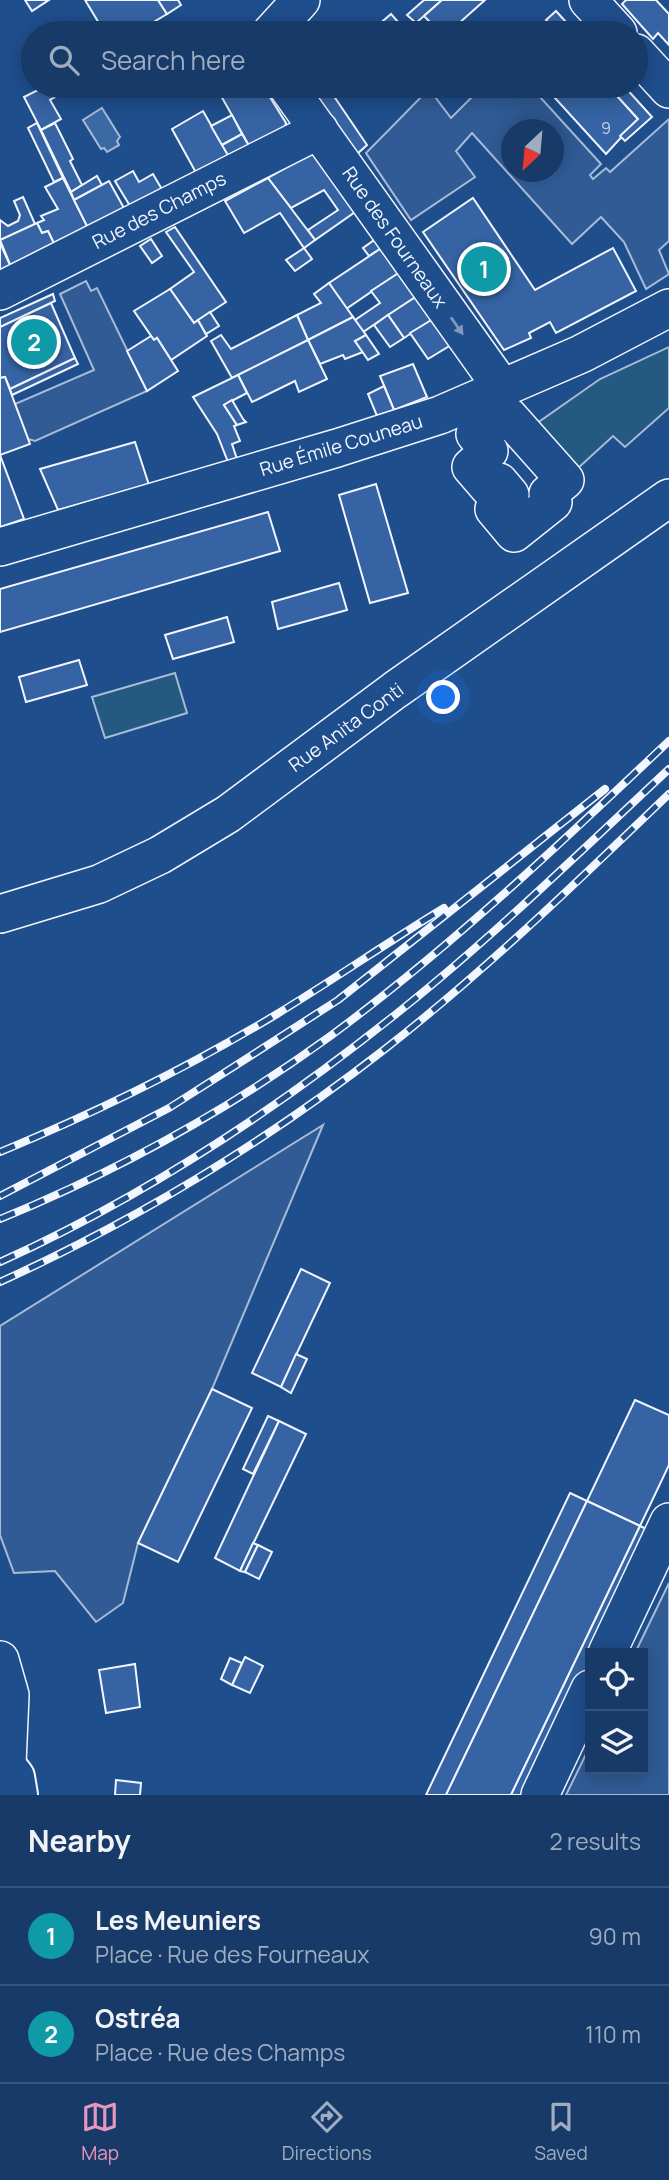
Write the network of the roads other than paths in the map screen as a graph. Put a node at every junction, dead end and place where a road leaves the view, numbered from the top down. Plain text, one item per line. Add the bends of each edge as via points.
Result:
1 (302, 0) edge
2 (588, 0) edge
3 (282, 21) edge
4 (607, 21) edge
5 (648, 66) edge
6 (669, 89) edge
7 (295, 98) edge
8 (318, 130) junction
9 (0, 291) edge
10 (669, 308) edge
11 (503, 388) junction
12 (669, 498) edge
13 (0, 547) edge
14 (0, 914) edge
15 (669, 1522) edge
16 (609, 1648) edge
17 (1, 1669) edge
18 (585, 1700) edge
19 (8, 1772) edge
20 (540, 1795) edge

1 - 3 street
2 - 4 street
5 - 6 street
7 - 8 street, Rue des Fourneaux
8 - 9 street, Rue des Champs
8 -> 11 street, Rue des Fourneaux
10 - 11 street, Rue Émile Couneau
11 - 13 street, Rue Émile Couneau via 440,415 337,448
12 - 14 street, Rue Anita Conti via 395,690 228,814 160,855 99,884
15 - 16 street
17 - 19 street via 10,1695
18 - 20 street

